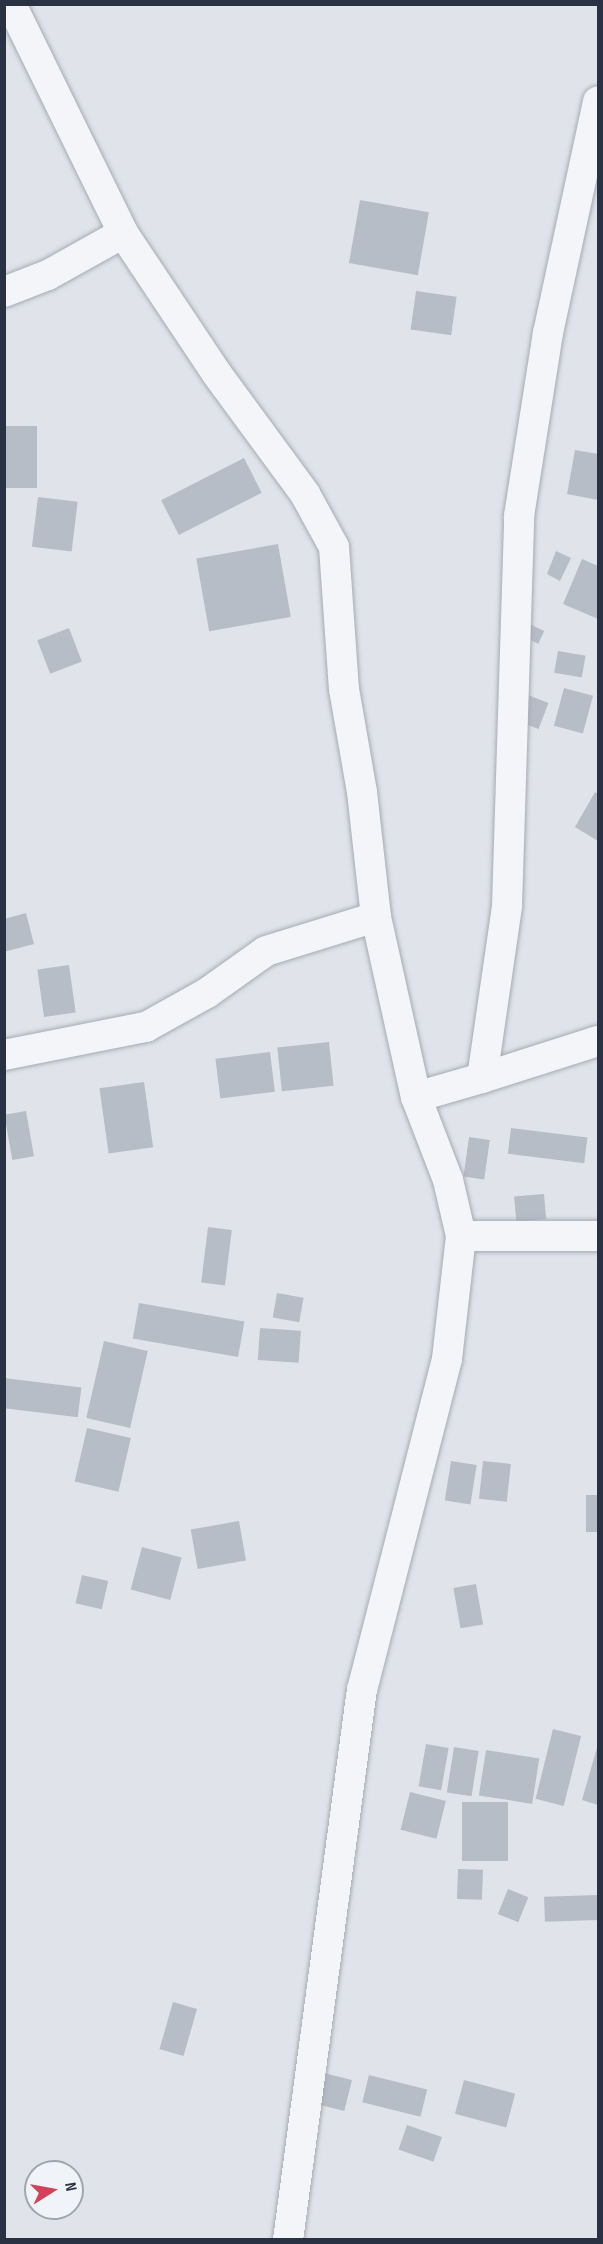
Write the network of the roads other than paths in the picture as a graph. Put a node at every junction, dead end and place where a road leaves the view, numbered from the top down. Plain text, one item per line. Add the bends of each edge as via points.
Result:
1 (11, 4) edge
2 (598, 101) edge
3 (123, 233) junction
4 (4, 291) edge
5 (376, 917) junction
6 (598, 1041) edge
7 (4, 1055) edge
8 (482, 1078) junction
9 (416, 1097) junction
10 (461, 1236) junction
11 (598, 1236) edge
12 (288, 2240) edge

1 - 3 street
2 - 8 street via 548,333 519,516 507,906
3 - 4 street via 48,275
3 - 5 street via 217,374 305,494 334,547 344,689 362,792
5 - 7 street via 266,951 207,993 146,1027
5 - 9 street
6 - 8 street
8 - 9 street
9 - 10 street via 448,1180
10 - 11 street
10 - 12 street via 447,1359 362,1689

